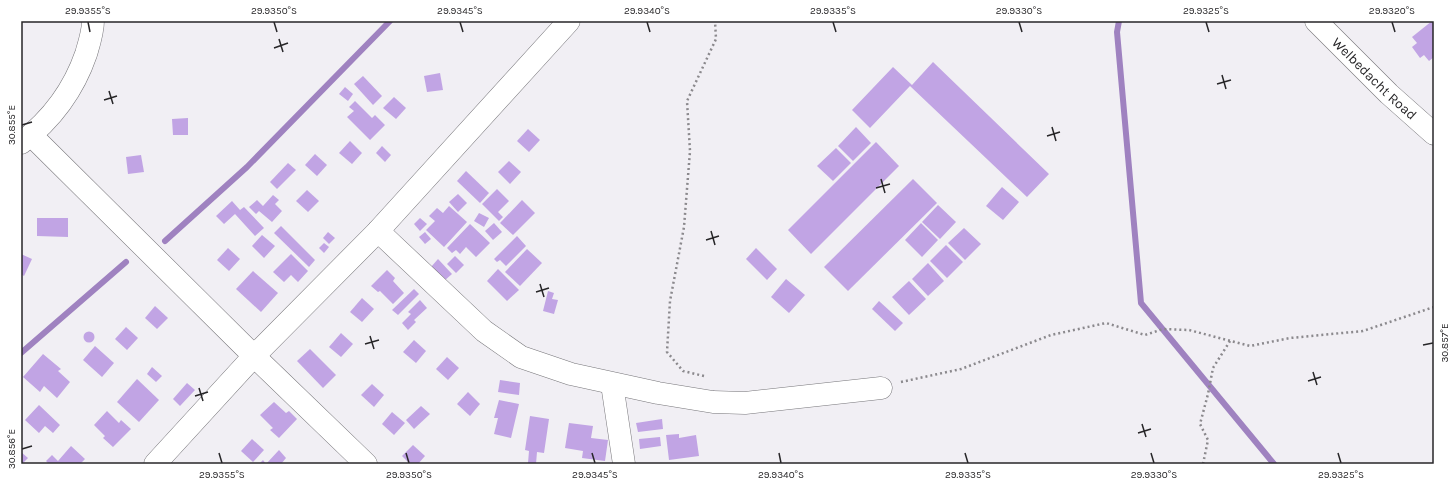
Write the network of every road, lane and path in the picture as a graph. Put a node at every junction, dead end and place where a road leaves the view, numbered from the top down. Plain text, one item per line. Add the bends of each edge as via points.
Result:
1 (93, 21) edge
2 (569, 21) edge
3 (715, 21) edge
4 (1316, 21) edge
5 (1434, 134) edge
6 (26, 139) edge
7 (378, 231) junction
8 (1434, 307) edge
9 (1230, 341) junction
10 (254, 356) junction
11 (710, 378) dead end
12 (612, 384) junction
13 (874, 389) joint
14 (155, 464) edge
15 (366, 464) edge
16 (624, 464) edge
17 (1202, 464) edge

1 - 6 street via 80,72 57,107
2 - 7 street
3 - 11 path via 716,39 687,101 690,151 684,227 670,301 666,352 683,371
4 - 5 street, Welbedacht Road via 1389,94
6 - 10 street
7 - 10 street
7 - 12 street via 484,331 507,348 521,357 538,363
8 - 9 path via 1363,331 1290,338 1250,346
9 - 13 path via 1189,330 1162,330 1145,335 1106,323 1051,335 961,369
9 - 17 path via 1213,368 1200,424 1208,440
10 - 14 street
10 - 15 street
12 - 13 street via 730,403
12 - 16 street

